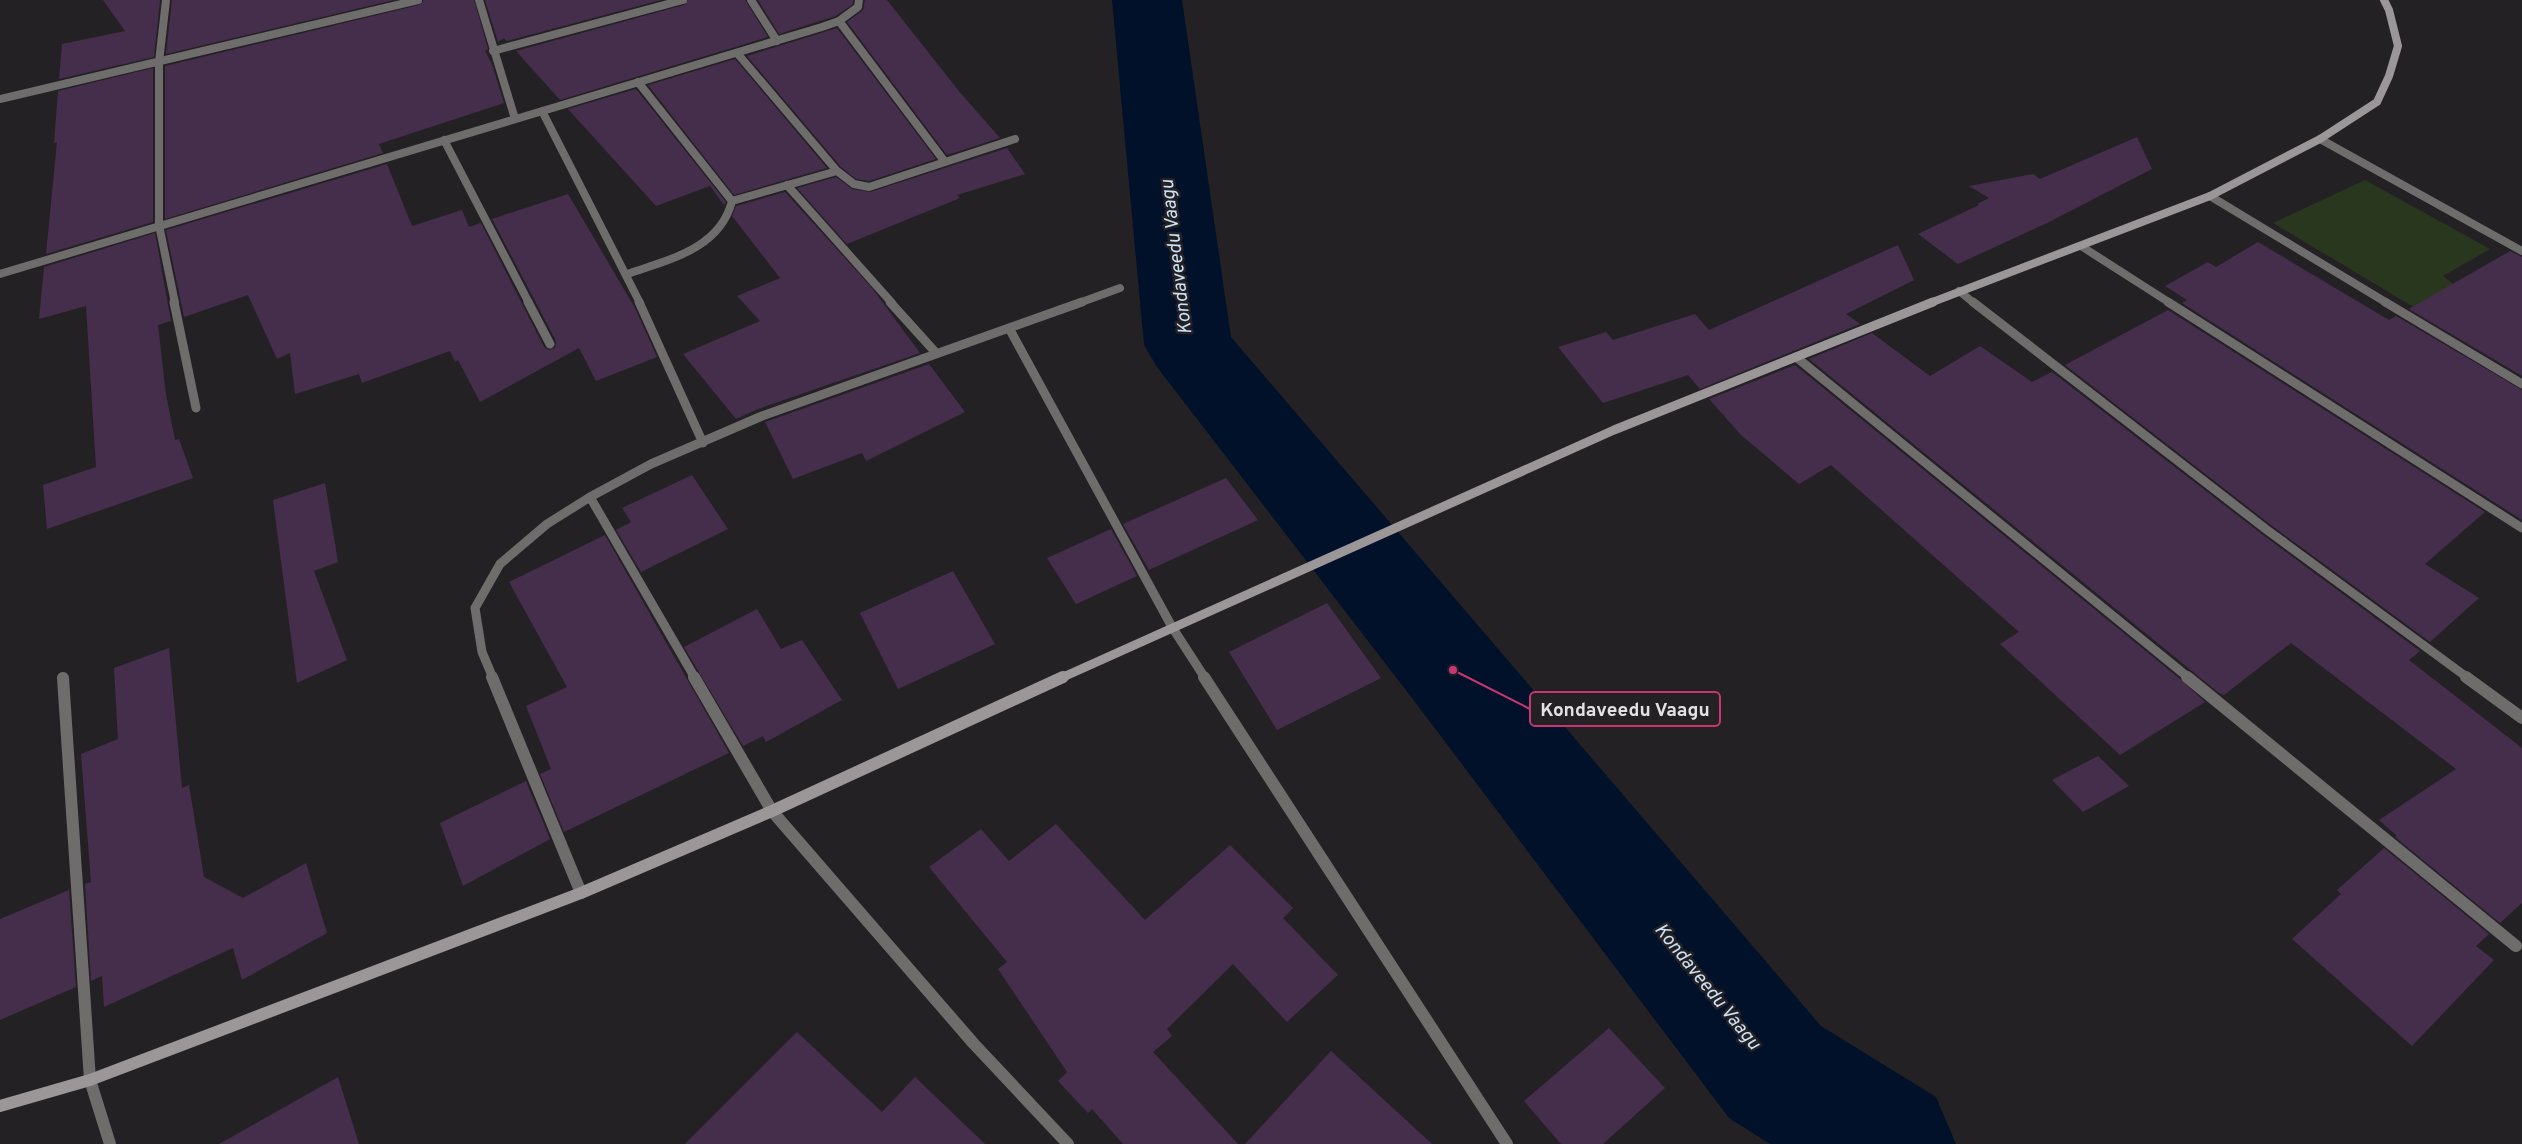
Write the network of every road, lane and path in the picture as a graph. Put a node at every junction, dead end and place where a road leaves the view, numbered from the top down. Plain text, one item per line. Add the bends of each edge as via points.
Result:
1 (166, 0) edge
2 (418, 0) edge
3 (479, 0) edge
4 (683, 0) edge
5 (751, 0) edge
6 (859, 0) edge
7 (2384, 0) edge
8 (839, 21) junction
9 (777, 40) junction
10 (493, 51) junction
11 (737, 53) junction
12 (159, 62) junction
13 (638, 82) junction
14 (0, 99) edge
15 (542, 111) junction
16 (515, 119) junction
17 (1015, 139) dead end
18 (2320, 139) junction
19 (444, 140) junction
20 (945, 162) junction
21 (836, 171) junction
22 (787, 185) junction
23 (2210, 196) junction
24 (732, 201) junction
25 (159, 225) junction
26 (2081, 246) junction
27 (2522, 251) edge
28 (0, 274) edge
29 (627, 274) junction
30 (1120, 288) dead end
31 (1959, 291) junction
32 (1009, 328) junction
33 (550, 344) dead end
34 (937, 354) junction
35 (1796, 358) junction
36 (2522, 384) edge
37 (196, 408) dead end
38 (703, 443) junction
39 (590, 497) junction
40 (2522, 528) edge
41 (1172, 627) junction
42 (63, 678) dead end
43 (2522, 718) edge
44 (772, 811) junction
45 (581, 893) junction
46 (2516, 946) dead end
47 (90, 1080) junction
48 (0, 1106) edge
49 (110, 1144) edge
50 (1068, 1144) edge
51 (1507, 1144) edge

1 - 12 street
2 - 12 street
3 - 10 street
4 - 10 street
5 - 9 street
6 - 8 street via 858,7
7 - 18 main road via 2398,46 2389,76 2376,102
8 - 9 street
8 - 20 street
9 - 11 street
10 - 16 street
11 - 13 street
11 - 21 street
12 - 14 street
12 - 25 street
13 - 15 street
13 - 24 street
15 - 16 street
15 - 29 street
16 - 19 street
17 - 20 street
18 - 23 main road
18 - 27 street
19 - 25 street
19 - 33 street
20 - 21 street via 869,187 854,184
21 - 22 street
22 - 24 street
22 - 34 street
23 - 26 main road
23 - 36 street
24 - 29 street via 732,210 716,234 700,245
25 - 28 street
25 - 37 street
26 - 31 main road
26 - 40 street
29 - 38 street
30 - 32 street
31 - 35 main road
31 - 43 street via 2267,530
32 - 34 street
32 - 41 street
34 - 38 street via 762,416
35 - 41 main road via 1614,430
35 - 46 street
38 - 39 street via 651,464
39 - 44 street
39 - 45 street via 547,524 500,564 475,608 482,652
41 - 44 main road
41 - 51 street
42 - 47 street
44 - 45 main road
44 - 50 street via 974,1044
45 - 47 main road
47 - 48 main road
47 - 49 street

